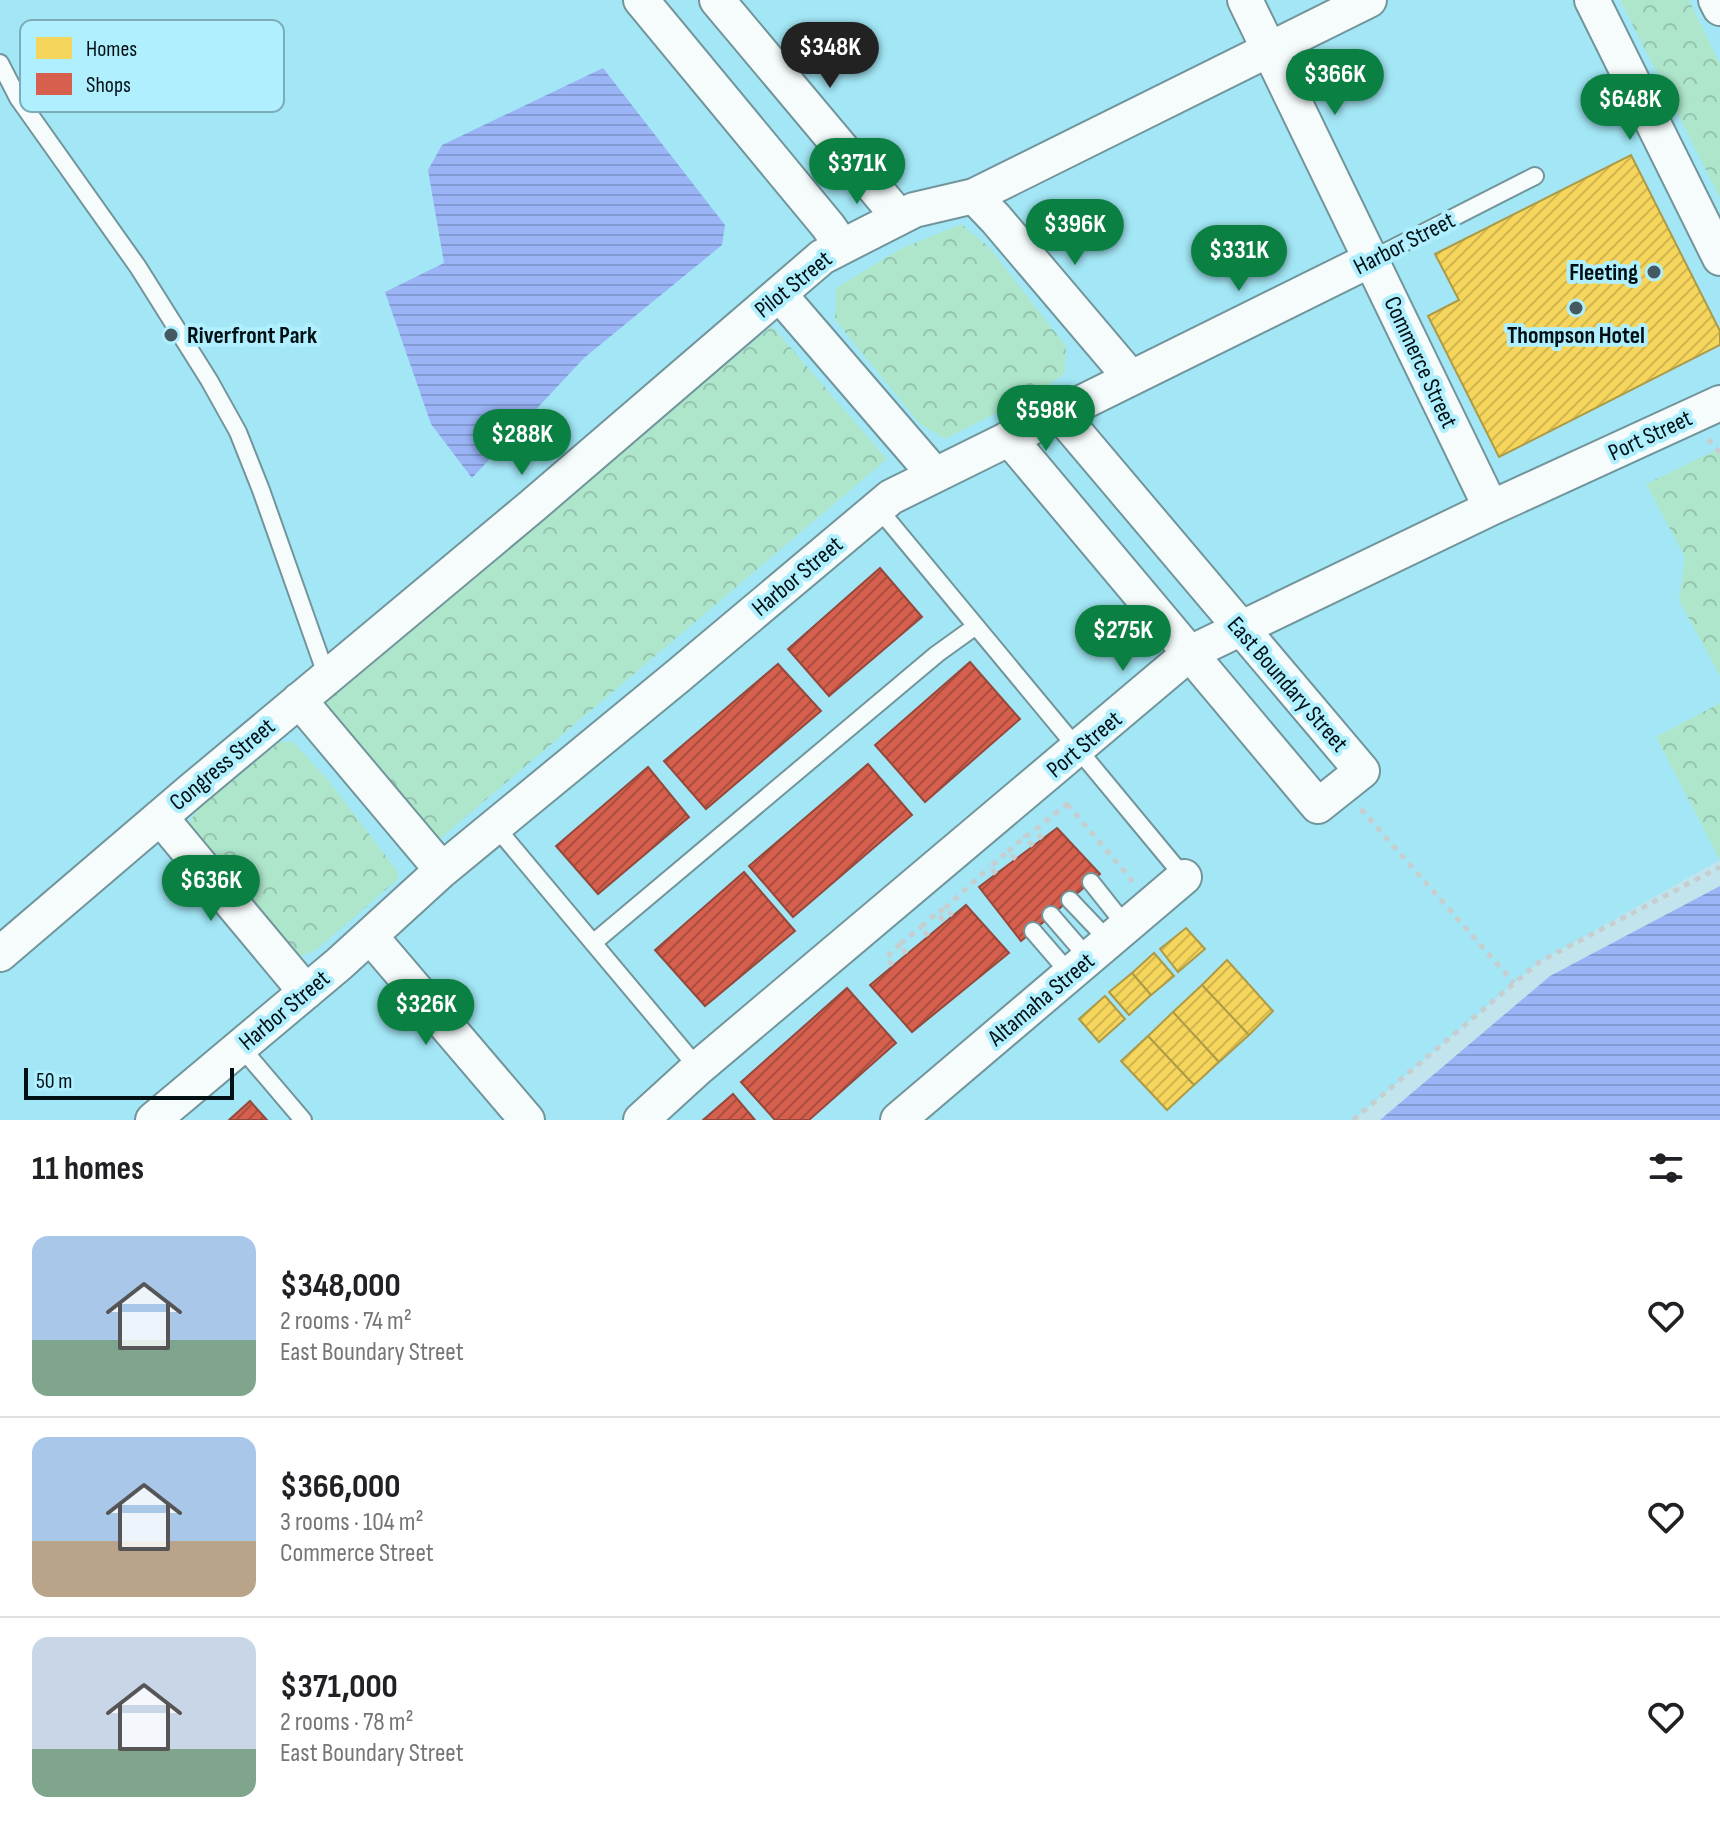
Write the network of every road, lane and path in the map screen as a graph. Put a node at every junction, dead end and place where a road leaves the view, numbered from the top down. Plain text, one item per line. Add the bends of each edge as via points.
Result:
1 (641, 0) edge
2 (717, 0) edge
3 (1245, 0) edge
4 (1369, 0) edge
5 (1592, 0) edge
6 (1716, 0) edge
7 (1720, 8) edge
8 (1269, 50) junction
9 (0, 63) edge
10 (20, 101) edge
11 (28, 112) edge
12 (1535, 176) dead end
13 (974, 196) junction
14 (899, 217) junction
15 (842, 246) junction
16 (1720, 258) edge
17 (1372, 259) junction
18 (779, 294) junction
19 (1131, 378) junction
20 (1720, 403) edge
21 (1060, 414) junction
22 (1009, 438) junction
23 (1707, 438) dead end
24 (1720, 453) edge
25 (935, 475) junction
26 (878, 508) junction
27 (1491, 508) junction
28 (976, 626) junction
29 (1241, 630) junction
30 (1190, 653) junction
31 (327, 677) junction
32 (299, 700) junction
33 (1077, 749) junction
34 (1360, 808) dead end
35 (160, 817) junction
36 (495, 826) junction
37 (1035, 830) dead end
38 (1025, 837) junction
39 (1033, 846) dead end
40 (1007, 852) junction
41 (1016, 859) dead end
42 (990, 867) junction
43 (1720, 867) edge
44 (442, 870) junction
45 (996, 874) dead end
46 (1184, 877) joint
47 (1091, 882) dead end
48 (1070, 900) dead end
49 (944, 909) junction
50 (937, 913) junction
51 (953, 915) dead end
52 (1051, 915) dead end
53 (945, 922) dead end
54 (921, 927) junction
55 (1033, 931) dead end
56 (370, 936) junction
57 (928, 936) dead end
58 (593, 943) junction
59 (900, 944) junction
60 (1098, 950) junction
61 (0, 954) edge
62 (906, 954) dead end
63 (893, 965) dead end
64 (1514, 983) junction
65 (306, 992) junction
66 (240, 1046) junction
67 (698, 1068) junction
68 (153, 1120) edge
69 (303, 1120) edge
70 (527, 1120) edge
71 (641, 1120) edge
72 (898, 1120) edge
73 (1353, 1120) edge

1 - 15 street
2 - 14 street
3 - 8 street, Commerce Street
4 - 8 street, Pilot Street
5 - 16 street
6 - 7 street
8 - 13 street, Pilot Street
8 - 17 street, Commerce Street
9 - 10 lane
11 - 31 lane via 138,267 238,432
12 - 17 lane, Harbor Street
13 - 14 street, Pilot Street
13 - 19 street
14 - 15 street, Pilot Street
15 - 18 street, Pilot Street
17 - 19 street, Harbor Street
17 - 27 street, Commerce Street
18 - 25 street
18 - 31 street, Pilot Street
19 - 21 street, Harbor Street
20 - 27 street, Port Street
21 - 22 street, Harbor Street
21 - 29 street, East Boundary Street
22 - 25 street, Harbor Street
22 - 30 street
23 - 24 path
25 - 26 street, Harbor Street
26 - 28 lane
26 - 36 street, Harbor Street
27 - 29 street, Port Street
28 - 33 lane
28 - 58 lane
29 - 30 street, Port Street
29 - 30 street, East Boundary Street via 1362,771 1318,806
30 - 33 street, Port Street
31 - 32 street, Pilot Street
32 - 35 street, Congress Street
32 - 44 street
33 - 46 lane
33 - 67 street, Port Street
34 - 64 path
35 - 61 street, Congress Street
35 - 65 street
36 - 44 street, Harbor Street
36 - 58 lane
37 - 38 path
38 - 39 path
38 - 40 path
40 - 41 path
40 - 42 path
42 - 45 path
42 - 49 path
43 - 64 path via 1539,962
44 - 56 street, Harbor Street
46 - 60 street, Altamaha Street
47 - 60 lane
48 - 60 lane
49 - 50 path
49 - 51 path
50 - 53 path
50 - 54 path
52 - 60 lane
54 - 57 path
54 - 59 path
55 - 60 lane
56 - 65 street, Harbor Street
56 - 70 street
58 - 67 lane
59 - 62 path
59 - 63 path via 886,958
60 - 72 street, Altamaha Street
64 - 73 path
65 - 66 street, Harbor Street
66 - 68 street, Harbor Street
66 - 69 lane
67 - 71 street, Port Street

